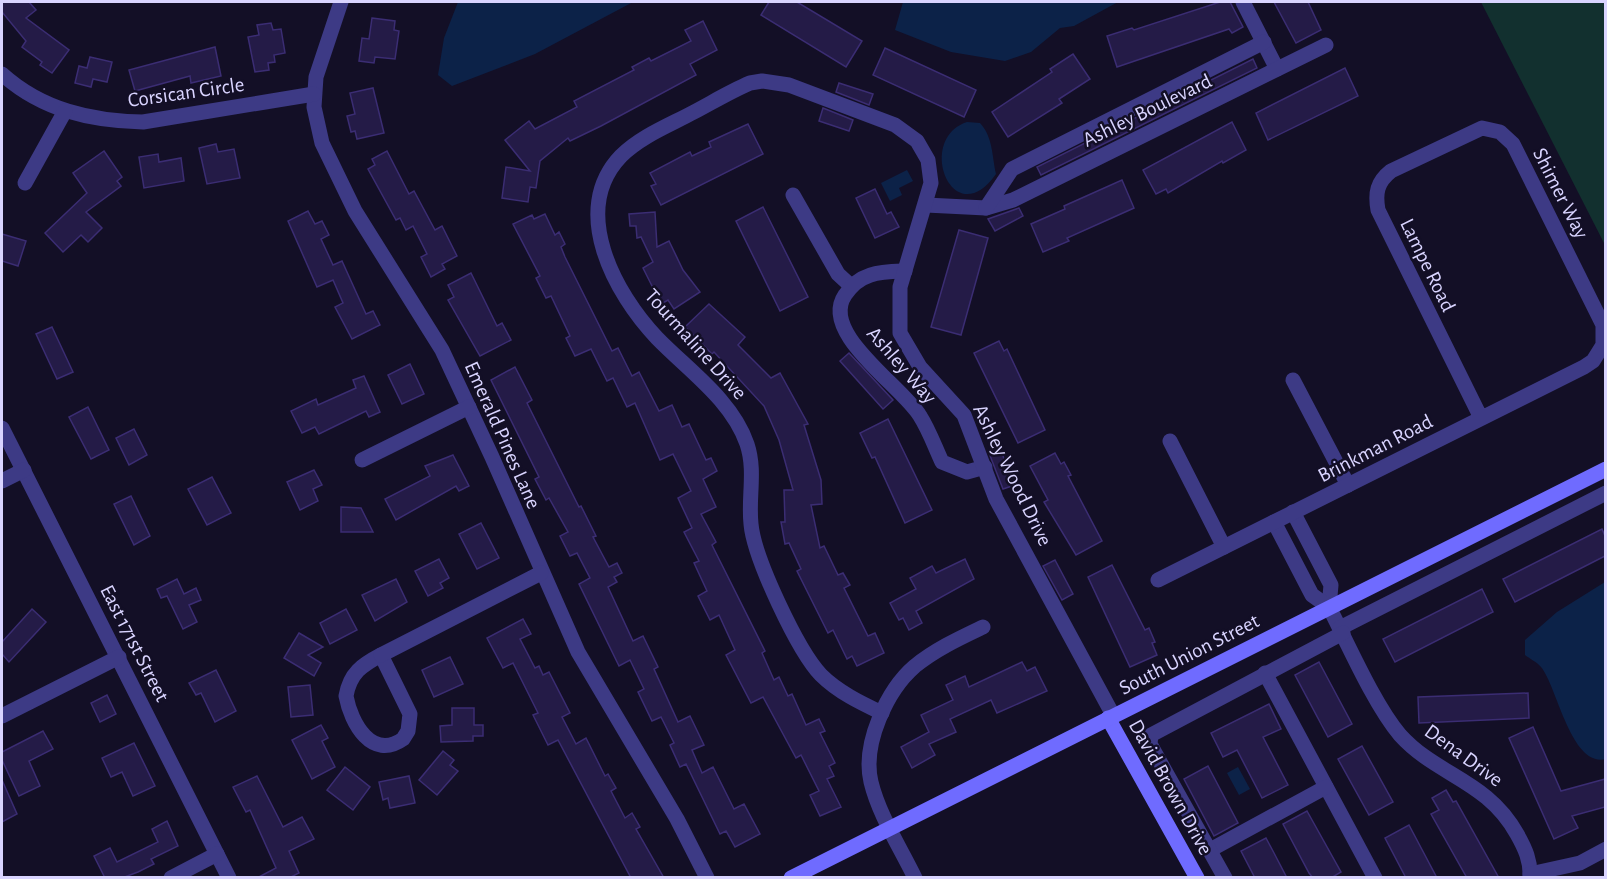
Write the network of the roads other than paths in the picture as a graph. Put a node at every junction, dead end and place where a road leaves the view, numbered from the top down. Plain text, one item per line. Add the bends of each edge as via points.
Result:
1 (341, 2) edge
2 (1243, 2) edge
3 (1264, 42) junction
4 (1326, 45) dead end
5 (1277, 69) junction
6 (2, 74) edge
7 (762, 81) joint
8 (314, 94) junction
9 (65, 111) junction
10 (1432, 151) joint
11 (25, 183) dead end
12 (794, 195) dead end
13 (926, 205) junction
14 (986, 208) junction
15 (905, 271) junction
16 (851, 286) junction
17 (1603, 345) joint
18 (1293, 380) dead end
19 (469, 407) junction
20 (1481, 418) junction
21 (2, 428) edge
22 (1170, 441) dead end
23 (362, 460) dead end
24 (985, 467) junction
25 (1605, 469) edge
26 (24, 470) junction
27 (2, 481) edge
28 (1348, 485) junction
29 (1605, 493) edge
30 (1293, 512) junction
31 (1274, 522) junction
32 (1224, 547) junction
33 (541, 573) junction
34 (1158, 580) dead end
35 (1329, 607) junction
36 (983, 627) dead end
37 (1342, 630) junction
38 (381, 655) junction
39 (119, 657) junction
40 (1265, 673) junction
41 (882, 713) junction
42 (2, 716) edge
43 (1111, 716) junction
44 (1326, 787) junction
45 (890, 827) junction
46 (1605, 849) edge
47 (1210, 850) junction
48 (218, 854) junction
49 (1530, 876) edge
50 (171, 878) edge
51 (229, 878) edge
52 (707, 878) edge
53 (791, 878) edge
54 (915, 878) edge
55 (1197, 878) edge
56 (1225, 878) edge
57 (1375, 878) edge

1 - 8 street, Emerald Pines Lane
2 - 3 street
3 - 5 street
3 - 14 street, Ashley Boulevard via 1012,169
4 - 5 street, Ashley Boulevard
5 - 14 street, Ashley Boulevard via 1013,200
6 - 9 street, Corsican Circle via 33,97
7 - 13 street, Ashley Wood Drive via 789,85 895,125 917,141 928,160 931,183
7 - 41 street, Tourmaline Drive via 732,90 632,147 611,170 598,213 598,229 607,261 635,312 738,424 752,466 750,521 759,560 806,653 834,686
8 - 9 street, Corsican Circle via 143,122 116,122
8 - 19 street, Emerald Pines Lane via 317,126 333,168 376,248 442,350
9 - 11 street
10 - 17 street, Shimer Way via 1482,128 1506,136 1603,325
10 - 20 street, Lampe Road via 1383,177 1377,187 1378,210
12 - 16 street via 837,274
13 - 14 street, Ashley Boulevard
13 - 15 street, Ashley Wood Drive
15 - 16 street via 872,273
15 - 24 street, Ashley Wood Drive via 900,287 900,333 920,367 964,415
16 - 24 street, Ashley Way via 840,306 840,322 853,344 920,415 942,462 967,472
17 - 20 street, Brinkman Road via 1584,367
18 - 28 street
19 - 23 street
19 - 33 street, Emerald Pines Lane
20 - 28 street, Brinkman Road
21 - 26 street, East 171st Street
22 - 32 street
24 - 43 street, Ashley Wood Drive via 996,499
25 - 35 street, South Union Street
26 - 27 street
26 - 39 street, East 171st Street
28 - 30 street, Brinkman Road
29 - 37 street
30 - 31 street, Brinkman Road
30 - 35 street via 1331,585
31 - 32 street, Brinkman Road
31 - 35 street via 1312,595
32 - 34 street, Brinkman Road
33 - 38 street
33 - 52 street, Emerald Pines Lane via 597,688 677,819
35 - 37 street, Dena Drive
35 - 43 street, South Union Street
36 - 41 street via 913,668
37 - 40 street
37 - 49 street, Dena Drive via 1401,735 1424,756 1482,791 1497,805 1524,847
38 - 38 street via 352,674 346,696 362,734 383,747 403,739 410,714
39 - 42 street
39 - 48 street, East 171st Street
40 - 44 street
40 - 47 street via 1154,732 1150,739
41 - 45 street via 873,732 869,765 876,798
43 - 45 street, South Union Street
43 - 55 street, David Brown Drive
44 - 47 street
44 - 57 street
45 - 53 street, South Union Street
45 - 54 street
46 - 49 street via 1580,863
47 - 56 street
48 - 50 street
48 - 51 street, East 171st Street

